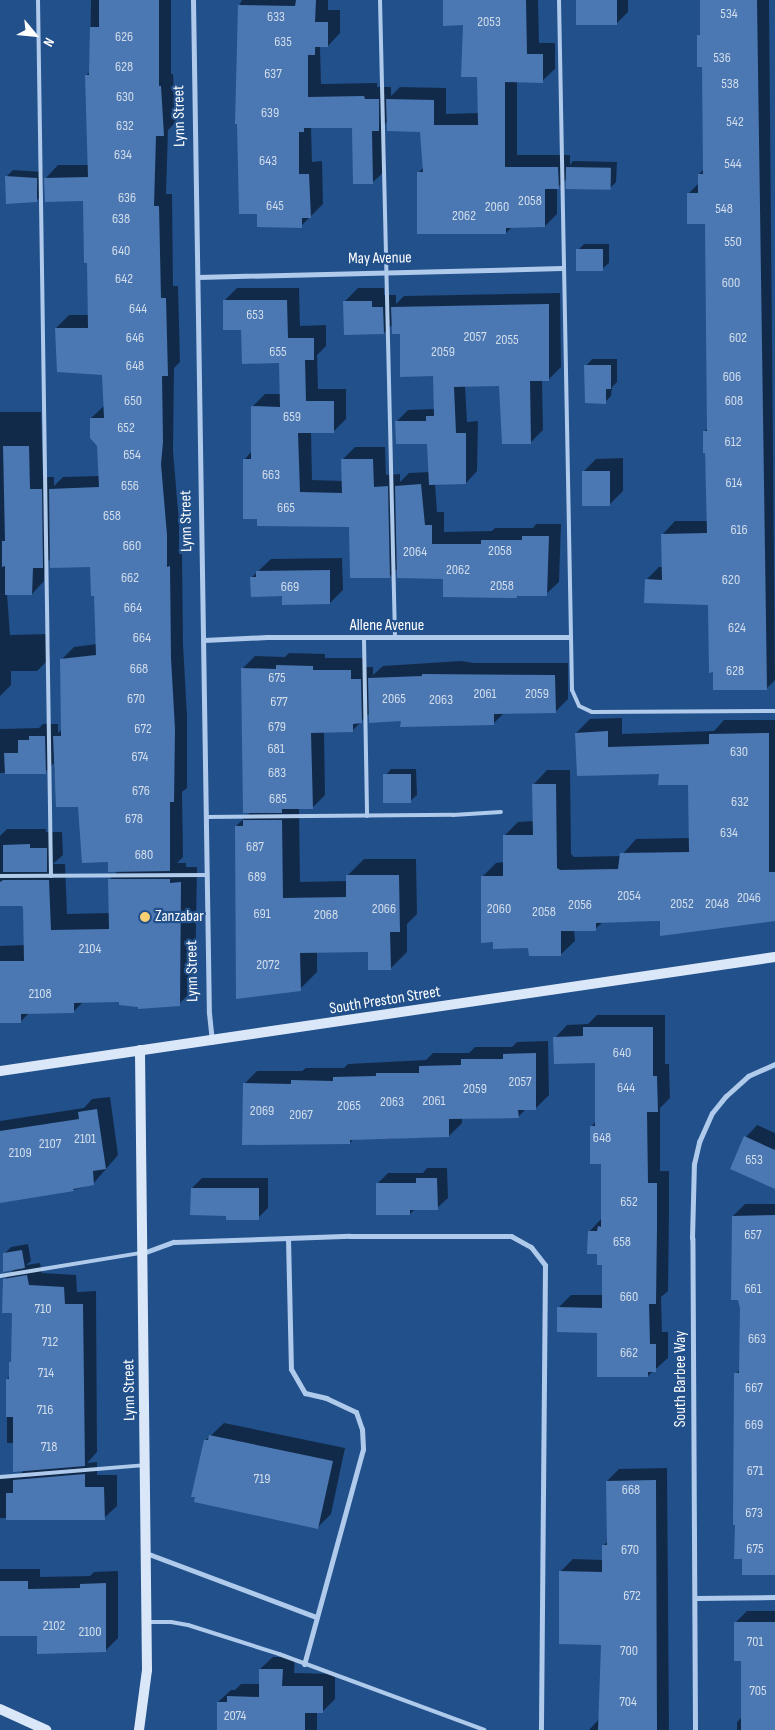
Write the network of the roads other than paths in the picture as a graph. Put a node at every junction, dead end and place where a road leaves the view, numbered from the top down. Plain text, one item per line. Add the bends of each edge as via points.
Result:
1 (38, 0) edge
2 (194, 0) edge
3 (380, 0) edge
4 (559, 0) edge
5 (562, 268) junction
6 (386, 272) junction
7 (198, 277) junction
8 (570, 637) junction
9 (364, 638) junction
10 (395, 639) junction
11 (204, 640) junction
12 (775, 711) edge
13 (501, 812) dead end
14 (367, 816) junction
15 (206, 817) junction
16 (207, 875) junction
17 (0, 876) edge
18 (51, 876) junction
19 (775, 957) edge
20 (212, 1042) junction
21 (140, 1050) junction
22 (775, 1064) edge
23 (0, 1071) edge
24 (288, 1238) junction
25 (143, 1253) junction
26 (0, 1276) edge
27 (146, 1465) junction
28 (0, 1477) edge
29 (146, 1553) junction
30 (775, 1597) edge
31 (695, 1598) junction
32 (316, 1617) junction
33 (147, 1622) junction
34 (304, 1664) junction
35 (0, 1709) edge
36 (46, 1730) edge
37 (139, 1730) edge
38 (484, 1730) edge
39 (541, 1730) edge
40 (695, 1730) edge

1 - 18 lane
2 - 7 street, Lynn Street
3 - 6 lane
4 - 5 lane
5 - 6 street, May Avenue
5 - 8 lane
6 - 7 street, May Avenue
6 - 10 lane
7 - 11 street, Lynn Street
8 - 10 street, Allene Avenue
8 - 12 lane via 572,690 580,706 592,712
9 - 10 street, Allene Avenue
9 - 11 street, Allene Avenue
9 - 14 lane
11 - 15 street, Lynn Street
13 - 14 lane
14 - 15 lane
15 - 16 street, Lynn Street
16 - 18 lane
16 - 20 street, Lynn Street
17 - 18 lane
19 - 20 main road, South Preston Street
20 - 21 main road, South Preston Street
21 - 23 main road, South Preston Street
21 - 25 main road, Lynn Street
22 - 31 street, South Barbee Way via 748,1076 712,1113 699,1142 694,1164
24 - 25 street via 174,1242
24 - 32 street via 291,1369 305,1393 326,1398 356,1412 362,1429 363,1449
24 - 39 street via 511,1236 531,1246 545,1264
25 - 26 lane
25 - 27 main road, Lynn Street
27 - 28 lane
27 - 29 main road, Lynn Street
29 - 32 street
29 - 33 main road, Lynn Street
30 - 31 street
31 - 40 street, South Barbee Way
32 - 34 street
33 - 34 lane via 188,1625
33 - 37 main road, Lynn Street via 147,1670
34 - 38 lane
35 - 36 main road

